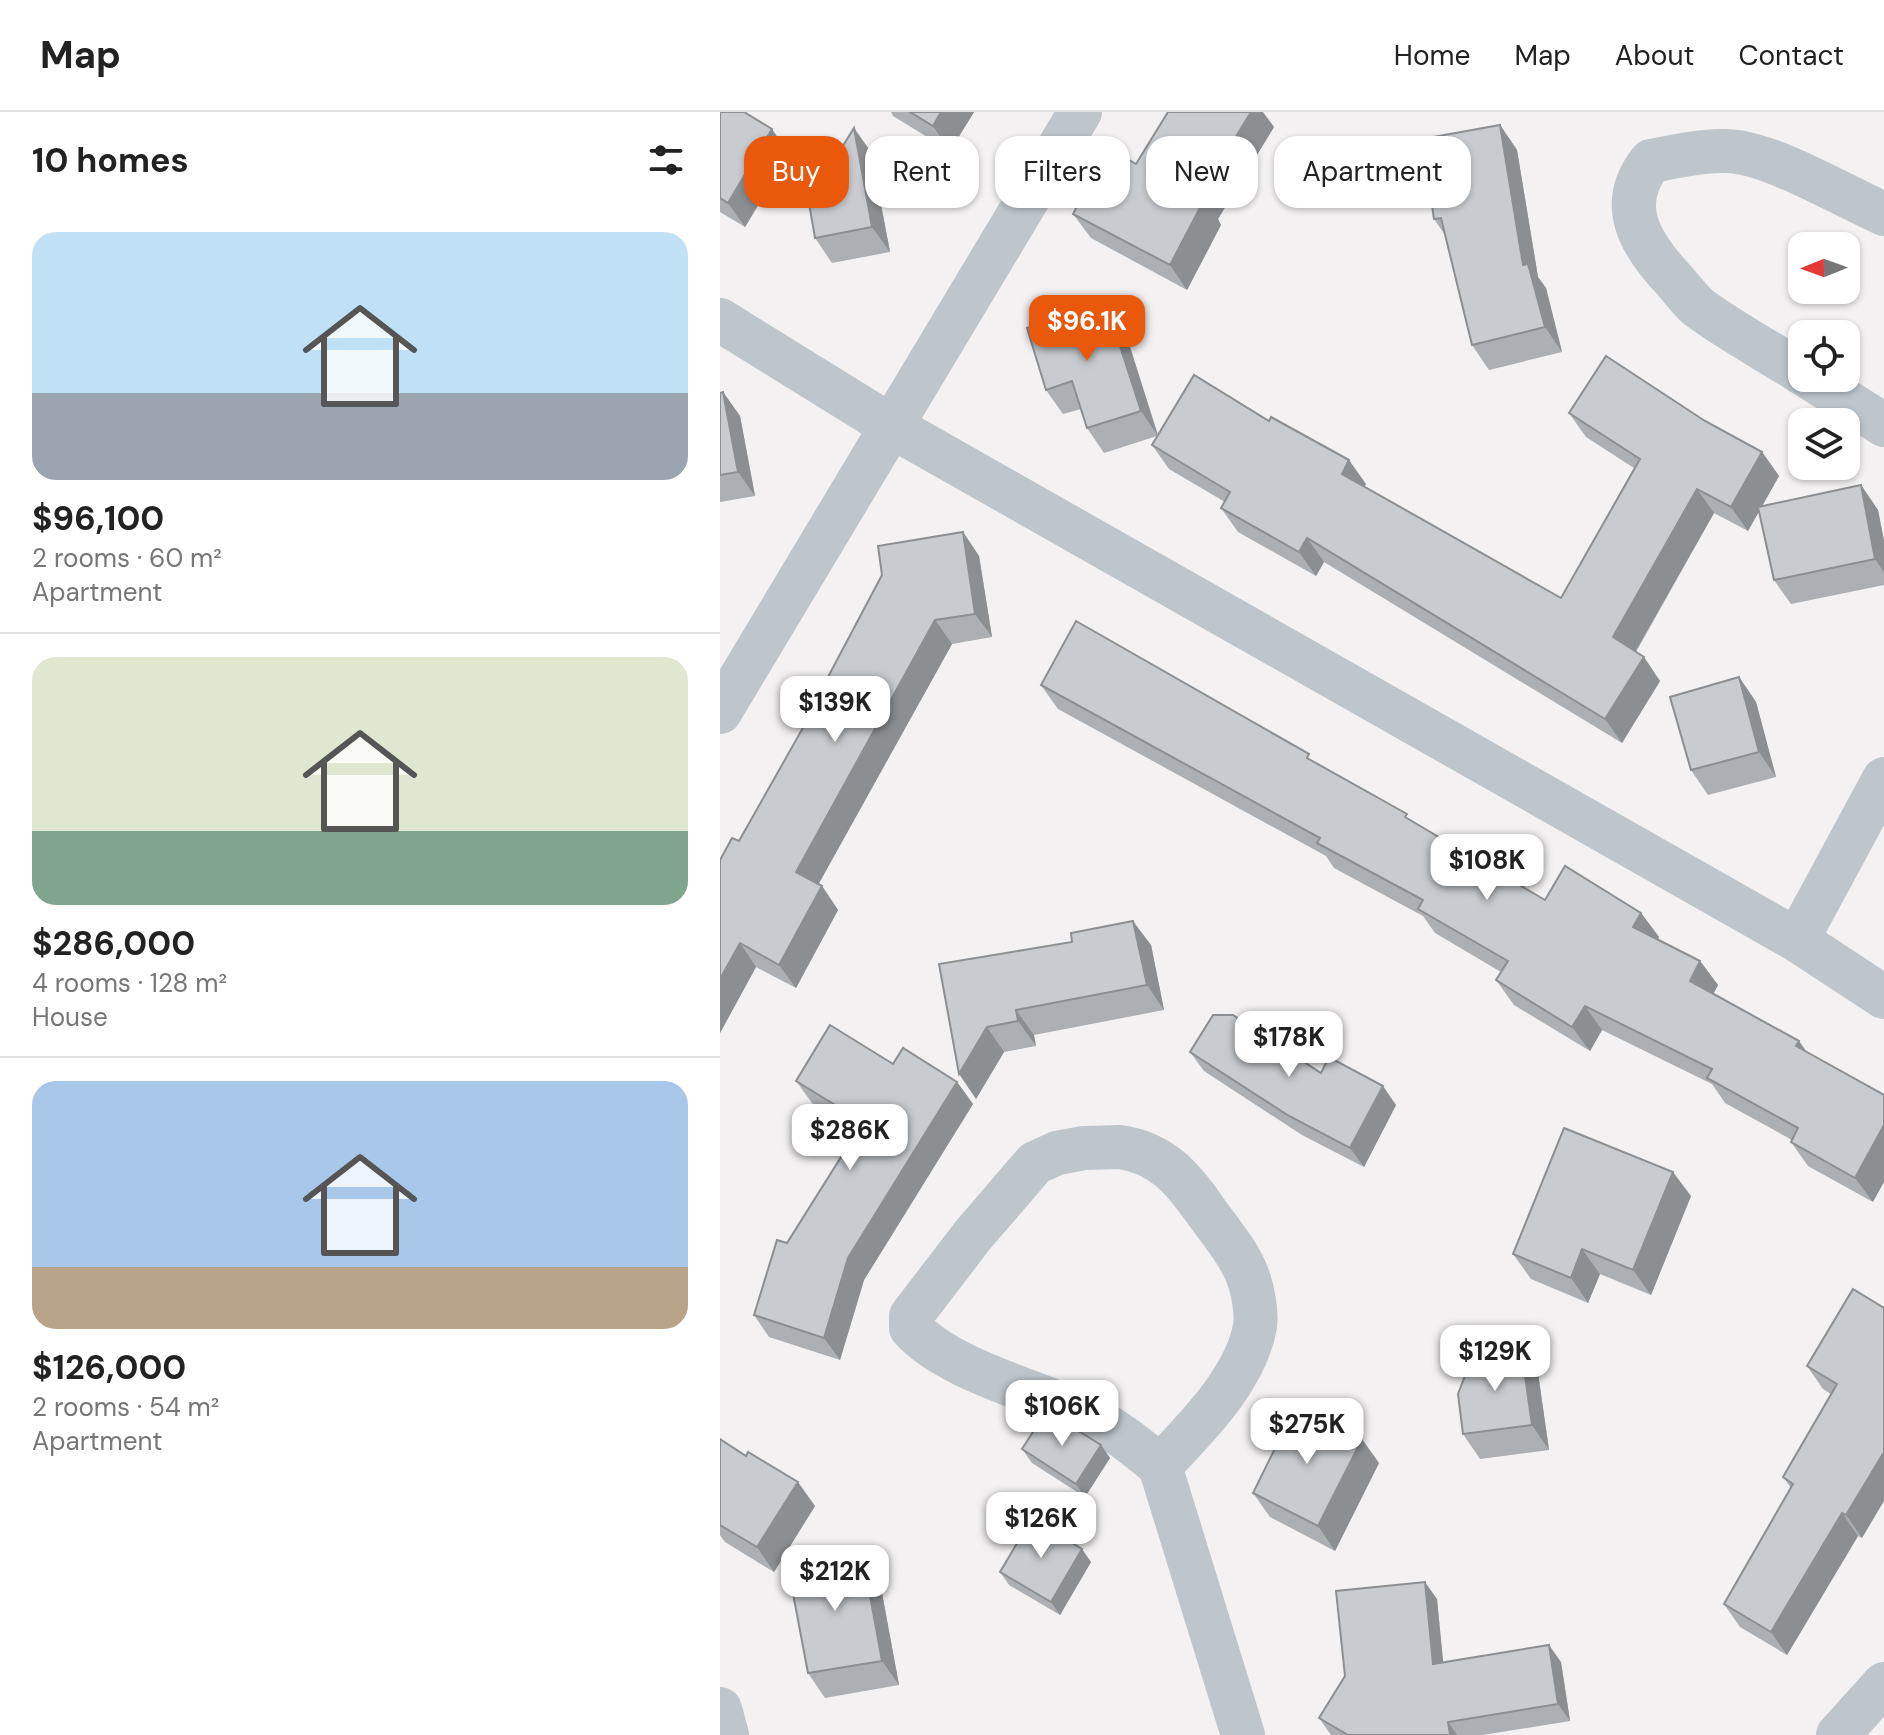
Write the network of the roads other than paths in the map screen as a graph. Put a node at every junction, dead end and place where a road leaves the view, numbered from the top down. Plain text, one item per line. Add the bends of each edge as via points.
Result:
1 (1080, 112) edge
2 (1884, 214) edge
3 (720, 320) edge
4 (1788, 364) edge
5 (1832, 392) edge
6 (1884, 425) edge
7 (891, 426) junction
8 (720, 712) edge
9 (1884, 779) edge
10 (1797, 940) junction
11 (1884, 997) edge
12 (1160, 1466) junction
13 (1884, 1684) edge
14 (720, 1709) edge
15 (727, 1735) edge
16 (1243, 1735) edge
17 (1838, 1735) edge

1 - 7 street
2 - 4 street via 1742,152 1651,161 1638,177 1637,229 1651,255 1696,306
3 - 7 street
5 - 6 street
7 - 8 street
7 - 10 street
9 - 10 street
10 - 11 street
12 - 12 street via 1208,1416 1248,1349 1256,1323 1248,1276 1195,1195 1162,1161 1120,1147 1057,1153 1035,1163 1016,1183 911,1316 911,1328 935,1350 1088,1416 1129,1439
12 - 16 street
13 - 17 street
14 - 15 street

